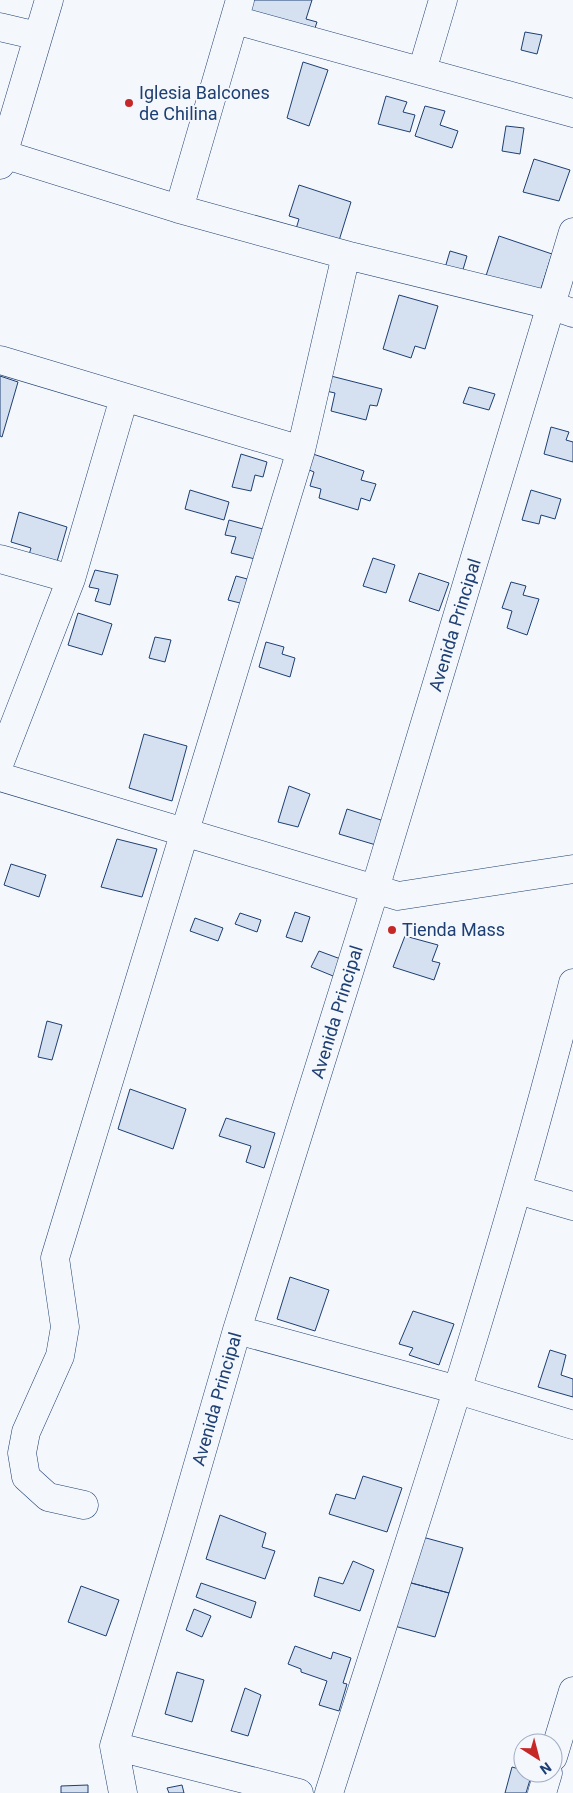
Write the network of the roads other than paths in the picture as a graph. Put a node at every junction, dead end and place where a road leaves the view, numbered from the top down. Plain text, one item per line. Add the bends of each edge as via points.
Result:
1 (49, 0) edge
2 (443, 0) edge
3 (238, 10) edge
4 (0, 27) edge
5 (38, 36) junction
6 (422, 71) junction
7 (573, 113) edge
8 (2, 160) edge
9 (179, 209) junction
10 (573, 232) edge
11 (346, 255) junction
12 (562, 309) edge
13 (0, 360) edge
14 (124, 398) junction
15 (301, 450) junction
16 (0, 559) edge
17 (71, 579) junction
18 (0, 762) edge
19 (0, 777) edge
20 (184, 834) junction
21 (573, 869) edge
22 (375, 889) junction
23 (571, 998) edge
24 (518, 1190) junction
25 (573, 1206) edge
26 (237, 1330) junction
27 (458, 1390) junction
28 (573, 1425) edge
29 (84, 1505) dead end
30 (573, 1691) edge
31 (560, 1733) edge
32 (114, 1746) junction
33 (123, 1793) edge
34 (298, 1793) edge
35 (329, 1793) edge

1 - 5 street
2 - 6 street
3 - 6 street
3 - 9 street
4 - 5 street
5 - 8 street
6 - 7 street
8 - 9 street
9 - 11 street
10 - 12 street, Avenida Principal
11 - 12 street
11 - 15 street
12 - 22 street, Avenida Principal
13 - 14 street
14 - 15 street
14 - 17 street
15 - 20 street
16 - 17 street
17 - 18 street
19 - 20 street
20 - 22 street
20 - 29 street via 55,1258 65,1327 60,1356 26,1432 22,1453 26,1477 48,1498
21 - 22 street via 398,896
22 - 26 street, Avenida Principal
23 - 24 street
24 - 25 street
24 - 27 street
26 - 27 street
26 - 32 street, Avenida Principal
27 - 28 street
27 - 35 street
30 - 31 street
32 - 33 street, Avenida Principal
32 - 34 street

